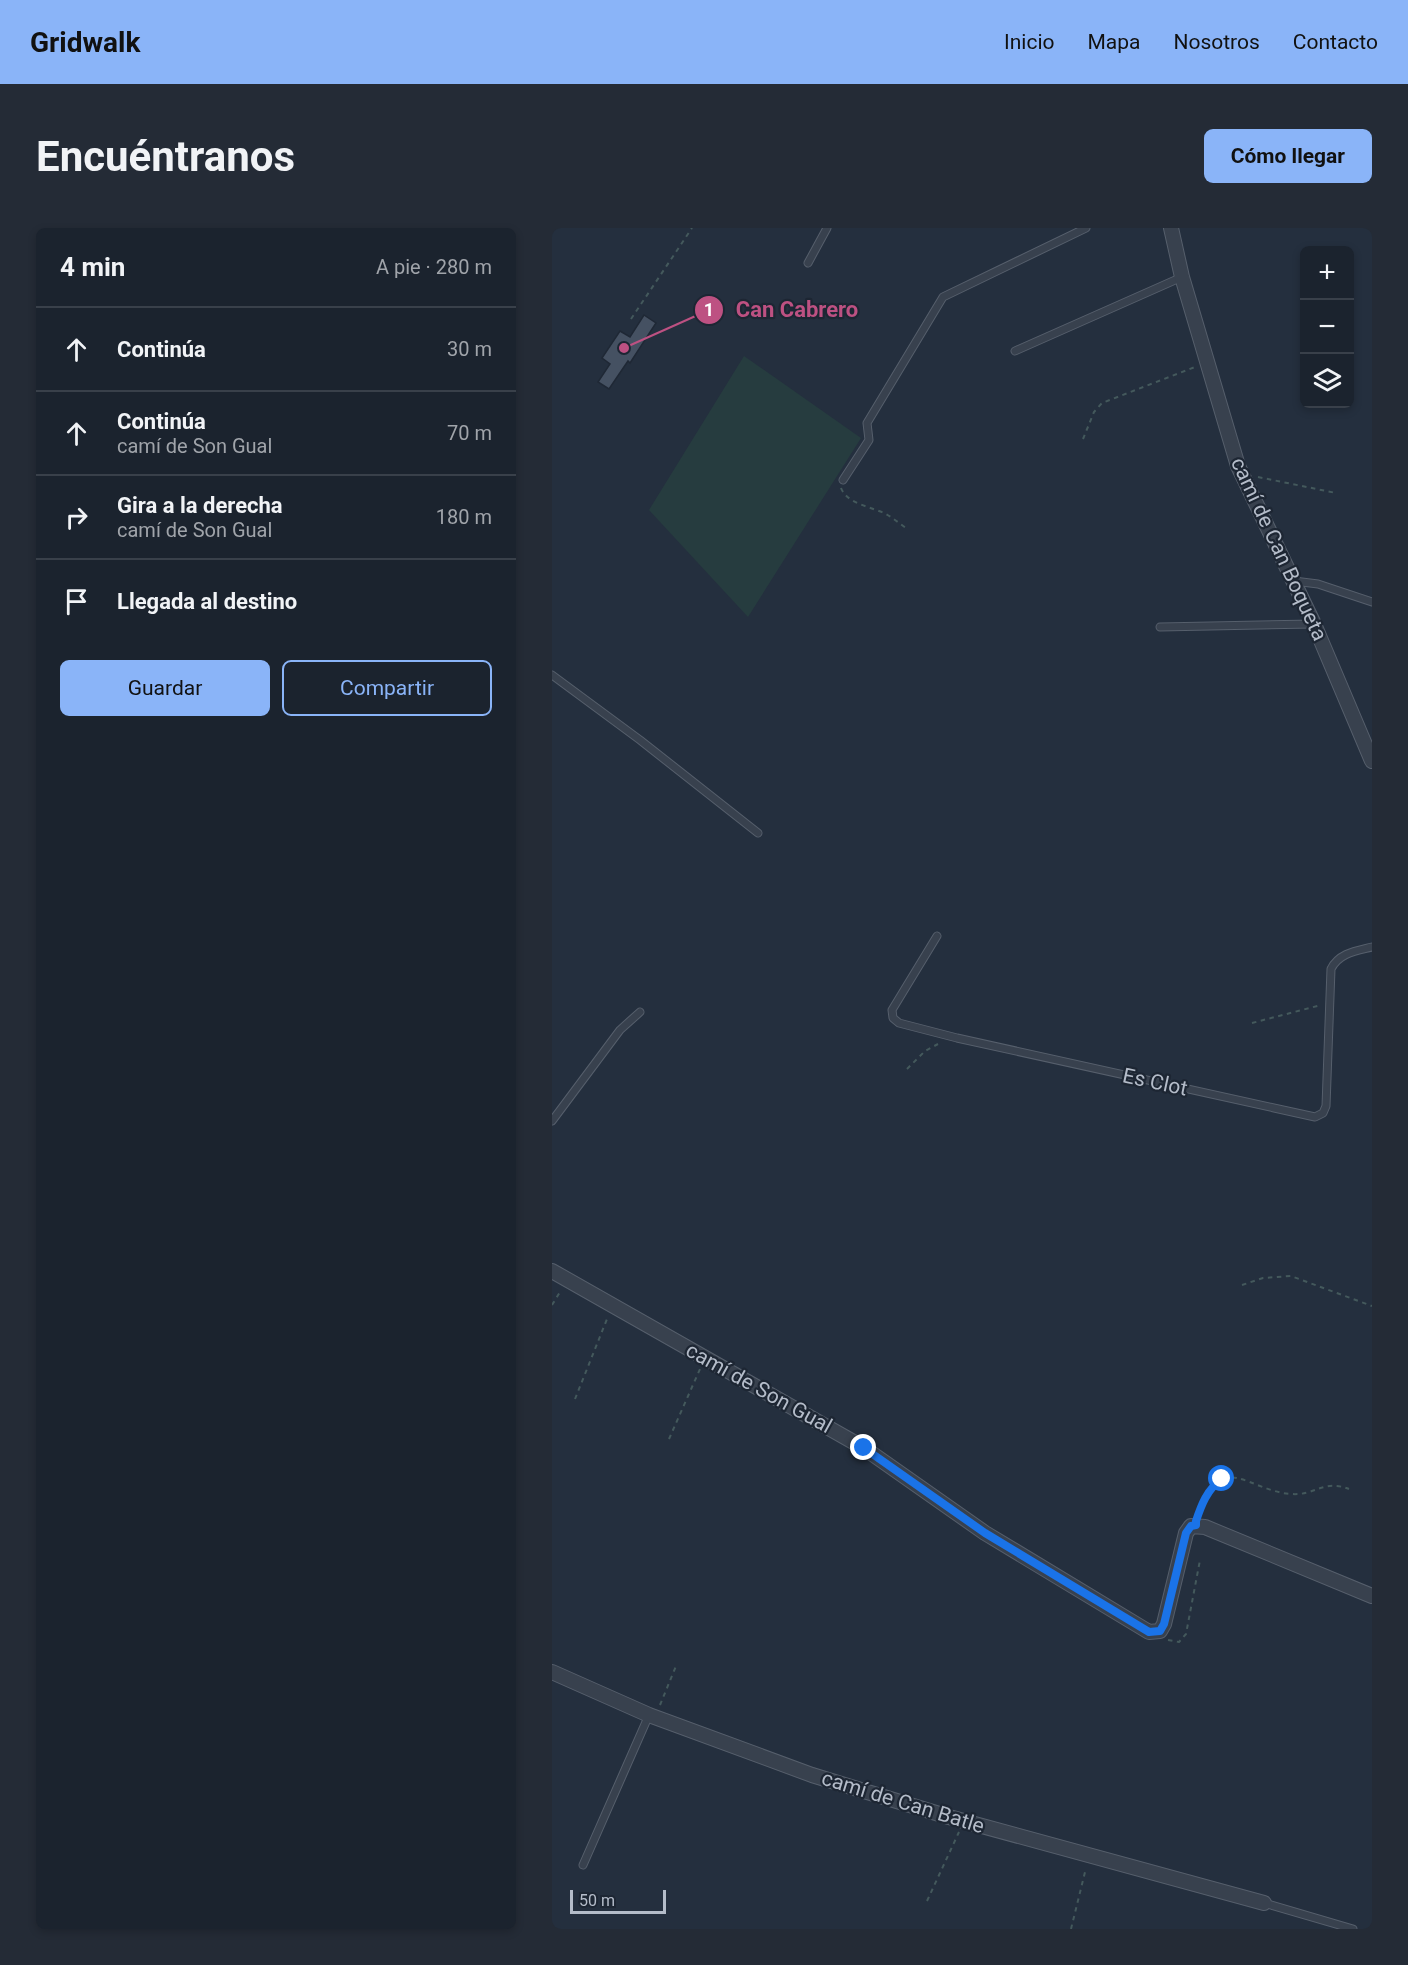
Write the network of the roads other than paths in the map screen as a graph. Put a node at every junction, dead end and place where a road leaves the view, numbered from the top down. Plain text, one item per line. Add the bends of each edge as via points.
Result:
1 (828, 228) edge
2 (1086, 228) edge
3 (1171, 228) edge
4 (808, 263) dead end
5 (1182, 277) junction
6 (1015, 351) dead end
7 (843, 480) road end
8 (1294, 581) junction
9 (1372, 602) edge
10 (1314, 624) junction
11 (1160, 627) dead end
12 (552, 675) edge
13 (1372, 761) edge
14 (758, 833) dead end
15 (938, 936) dead end
16 (1372, 947) edge
17 (640, 1012) dead end
18 (552, 1121) edge
19 (552, 1271) edge
20 (1372, 1596) edge
21 (552, 1672) edge
22 (652, 1716) junction
23 (583, 1865) dead end
24 (1264, 1904) joint
25 (1353, 1929) edge

1 - 4 lane
2 - 7 lane via 943,297 867,423 869,440
3 - 5 street, camí de Can Boqueta
5 - 6 lane
5 - 8 street, camí de Can Boqueta via 1238,466
8 - 9 lane via 1318,584
8 - 10 street, camí de Can Boqueta
10 - 11 lane
10 - 13 street, camí de Can Boqueta
12 - 14 lane
15 - 16 lane, Es Clot via 894,1007 892,1015 899,1023 1315,1117 1326,1106 1331,969 1347,954
17 - 18 lane via 620,1030
19 - 20 street, camí de Son Gual via 864,1448 985,1533 1149,1632 1160,1631 1164,1624 1186,1533 1196,1525
21 - 22 street, camí de Can Batle
22 - 23 lane
22 - 24 street, camí de Can Batle via 812,1775
24 - 25 lane

